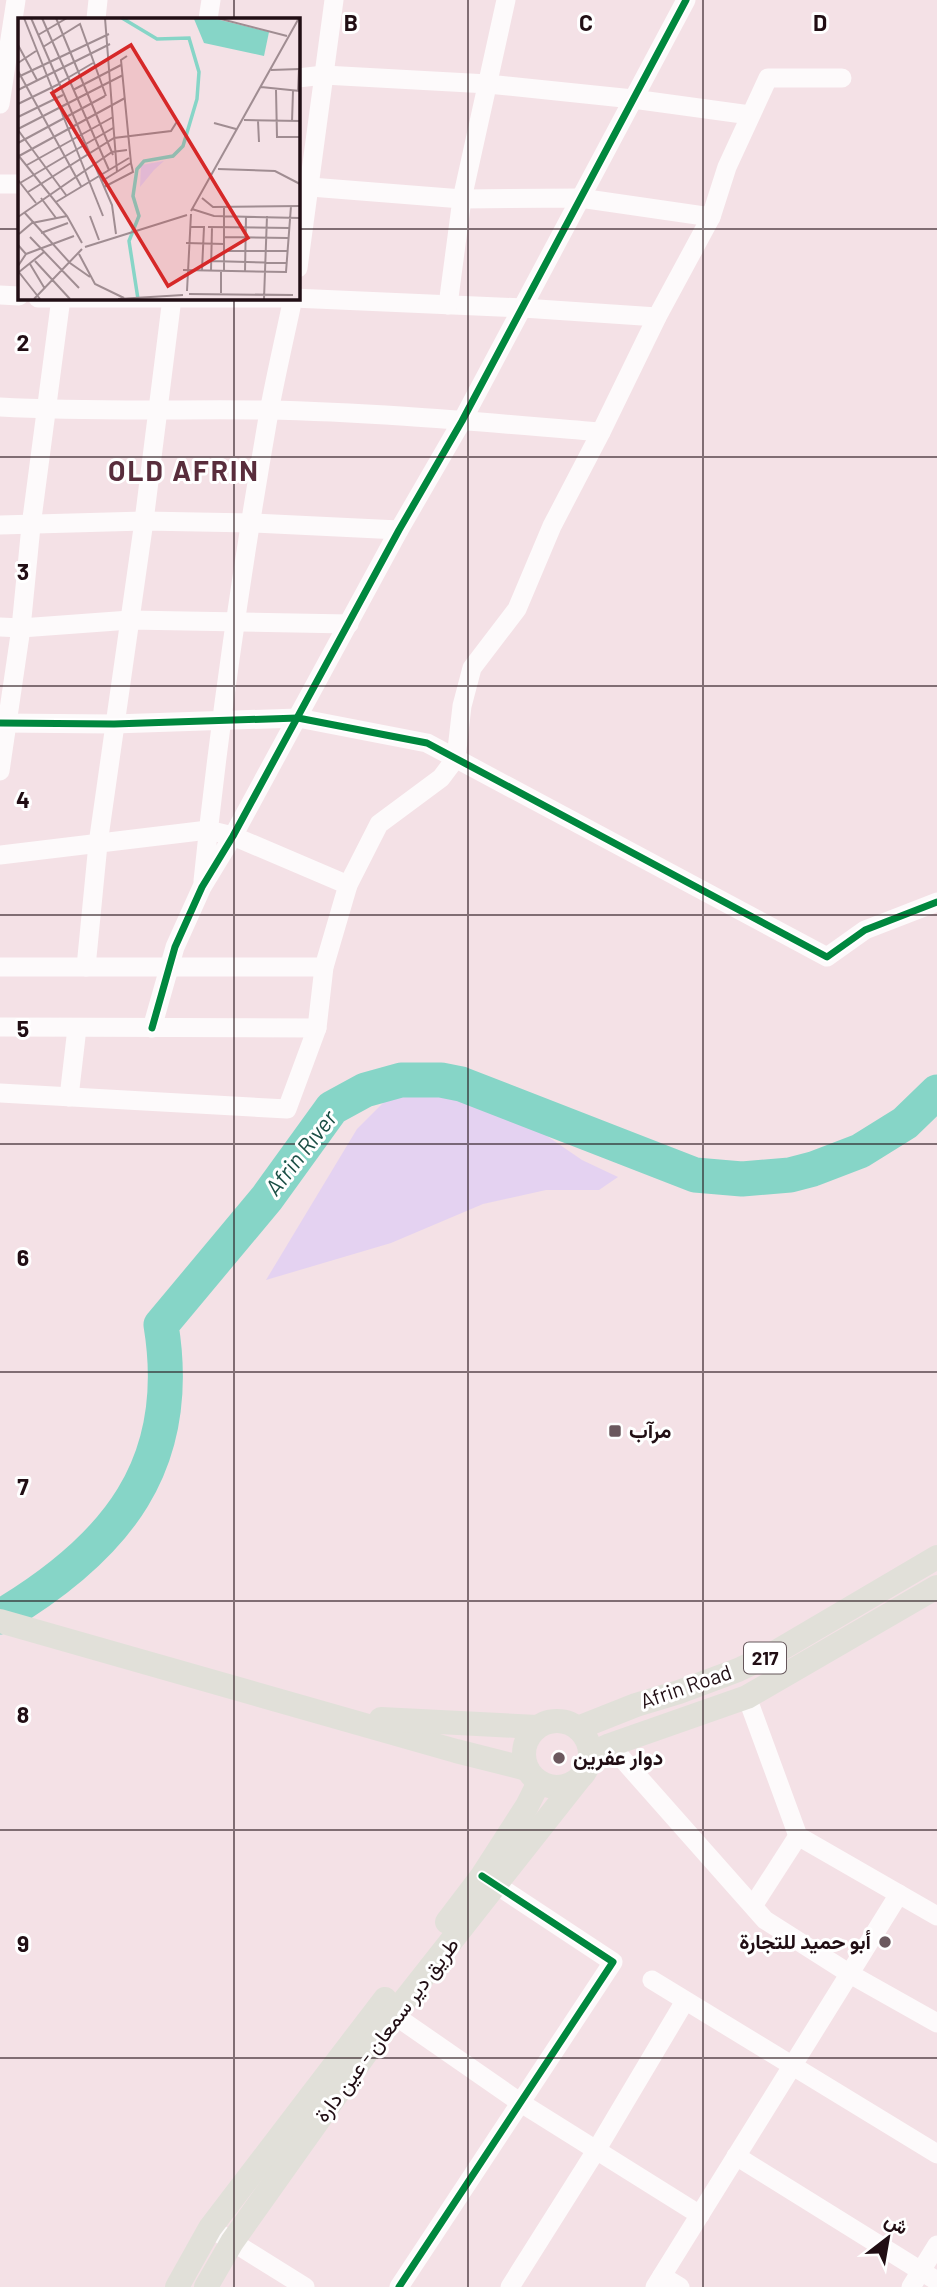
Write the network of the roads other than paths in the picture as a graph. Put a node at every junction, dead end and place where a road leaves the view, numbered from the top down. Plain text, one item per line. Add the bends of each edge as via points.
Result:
1 (16, 0) edge
2 (99, 0) edge
3 (211, 0) edge
4 (334, 0) edge
5 (506, 0) edge
6 (686, 0) edge
7 (96, 18) edge
8 (208, 18) edge
9 (8, 74) edge
10 (324, 75) junction
11 (299, 78) edge
12 (842, 78) dead end
13 (488, 84) junction
14 (633, 99) junction
15 (0, 104) edge
16 (750, 115) junction
17 (0, 184) edge
18 (18, 184) edge
19 (303, 187) edge
20 (580, 198) junction
21 (462, 199) junction
22 (711, 217) junction
23 (299, 252) edge
24 (0, 295) edge
25 (18, 296) edge
26 (299, 298) edge
27 (61, 299) edge
28 (172, 299) edge
29 (293, 299) edge
30 (448, 305) junction
31 (523, 308) junction
32 (657, 317) junction
33 (0, 407) edge
34 (46, 410) junction
35 (159, 410) junction
36 (269, 410) junction
37 (462, 421) junction
38 (601, 432) junction
39 (144, 521) junction
40 (252, 523) junction
41 (0, 525) edge
42 (32, 526) junction
43 (399, 530) junction
44 (130, 620) junction
45 (237, 620) junction
46 (349, 624) junction
47 (0, 627) edge
48 (21, 628) junction
49 (298, 718) junction
50 (222, 722) junction
51 (3, 723) edge
52 (114, 724) junction
53 (456, 758) junction
54 (0, 771) edge
55 (208, 830) junction
56 (233, 836) junction
57 (98, 845) junction
58 (0, 855) edge
59 (348, 885) junction
60 (202, 887) junction
61 (937, 902) edge
62 (0, 967) edge
63 (86, 967) junction
64 (170, 967) junction
65 (324, 967) junction
66 (0, 1027) edge
67 (77, 1028) junction
68 (152, 1028) junction
69 (317, 1028) junction
70 (0, 1093) edge
71 (69, 1097) junction
72 (937, 1557) edge
73 (937, 1587) edge
74 (0, 1621) edge
75 (747, 1697) junction
76 (342, 1717) junction
77 (537, 1727) junction
78 (578, 1728) junction
79 (600, 1750) junction
80 (533, 1775) junction
81 (578, 1780) junction
82 (798, 1836) junction
83 (490, 1880) junction
84 (899, 1894) junction
85 (753, 1906) junction
86 (937, 1916) edge
87 (850, 1974) junction
88 (652, 1980) dead end
89 (685, 2001) junction
90 (387, 2010) junction
91 (937, 2023) edge
92 (792, 2067) junction
93 (521, 2103) junction
94 (597, 2149) junction
95 (937, 2154) edge
96 (736, 2156) junction
97 (700, 2215) junction
98 (211, 2228) junction
99 (232, 2242) junction
100 (937, 2245) edge
101 (923, 2280) edge
102 (659, 2282) edge
103 (177, 2287) edge
104 (206, 2287) edge
105 (305, 2287) edge
106 (400, 2287) edge
107 (510, 2287) edge
108 (680, 2287) edge

1 - 9 street
2 - 7 street
3 - 8 street
4 - 10 street
5 - 13 street
6 - 14 street
9 - 15 street
10 - 11 street
10 - 13 street
10 - 19 street
12 - 16 street via 768,78
13 - 14 street
13 - 21 street
14 - 16 street
14 - 20 street
16 - 22 street
17 - 18 street
19 - 21 street
19 - 23 street
20 - 21 street
20 - 22 street
20 - 31 street
21 - 30 street
22 - 32 street
24 - 25 street
26 - 30 street
27 - 34 street
28 - 35 street
29 - 36 street
30 - 31 street
31 - 32 street
31 - 37 street
32 - 38 street
33 - 34 street
34 - 35 street
34 - 42 street
35 - 36 street
35 - 39 street
36 - 37 street
36 - 40 street
37 - 38 street
37 - 43 street
38 - 53 street via 552,526 517,609 472,668
39 - 40 street
39 - 42 street
39 - 44 street
40 - 43 street
40 - 45 street
41 - 42 street
42 - 48 street
43 - 46 street
44 - 45 street
44 - 48 street
44 - 52 street
45 - 46 street
45 - 50 street
46 - 49 street
47 - 48 street
48 - 51 street
49 - 50 street
49 - 53 street via 427,743
49 - 56 street
50 - 52 street
50 - 55 street
51 - 52 street
51 - 54 street
52 - 57 street
53 - 59 street via 441,778 379,824
53 - 61 street via 827,957 864,930
55 - 56 street
55 - 57 street
55 - 60 street
56 - 59 street
56 - 60 street
57 - 58 street
57 - 63 street
59 - 65 street
60 - 64 street
62 - 63 street
63 - 64 street
64 - 65 street
64 - 68 street
65 - 69 street
66 - 67 street
67 - 68 street
67 - 71 street
68 - 69 street
69 - 71 street via 287,1109
70 - 71 street
72 - 78 main road, Afrin Road / 217 via 775,1653
73 - 75 main road, Afrin Road / 217
74 - 76 main road, 217
75 - 79 main road, Afrin Road / 217
75 - 82 street
76 - 77 main road, 217
76 - 80 main road, 217
77 - 78 main road, 217 via 558,1721
77 - 80 main road via 526,1742 524,1760
78 - 79 main road via 589,1745
79 - 81 main road
79 - 85 street
80 - 81 main road, 217 via 547,1786 563,1787
80 - 83 main road, طريق دير سمعان - عين دارة via 527,1806
81 - 83 main road, طريق دير سمعان - عين دارة
82 - 84 street
82 - 85 street
83 - 90 main road, طريق دير سمعان - عين دارة
83 - 93 street via 613,1962
84 - 86 street
84 - 87 street
85 - 87 street via 765,1920
87 - 91 street
87 - 92 street
88 - 89 street
89 - 92 street
89 - 94 street
90 - 93 street
90 - 98 main road, طريق دير سمعان - عين دارة
90 - 99 main road, طريق دير سمعان - عين دارة
92 - 95 street
92 - 96 street
93 - 94 street
93 - 106 street
94 - 97 street
94 - 107 street
96 - 97 street
96 - 101 street
97 - 102 street
98 - 99 street
98 - 103 main road, طريق دير سمعان - عين دارة
99 - 104 main road, طريق دير سمعان - عين دارة
99 - 105 street
100 - 101 street
102 - 108 street

